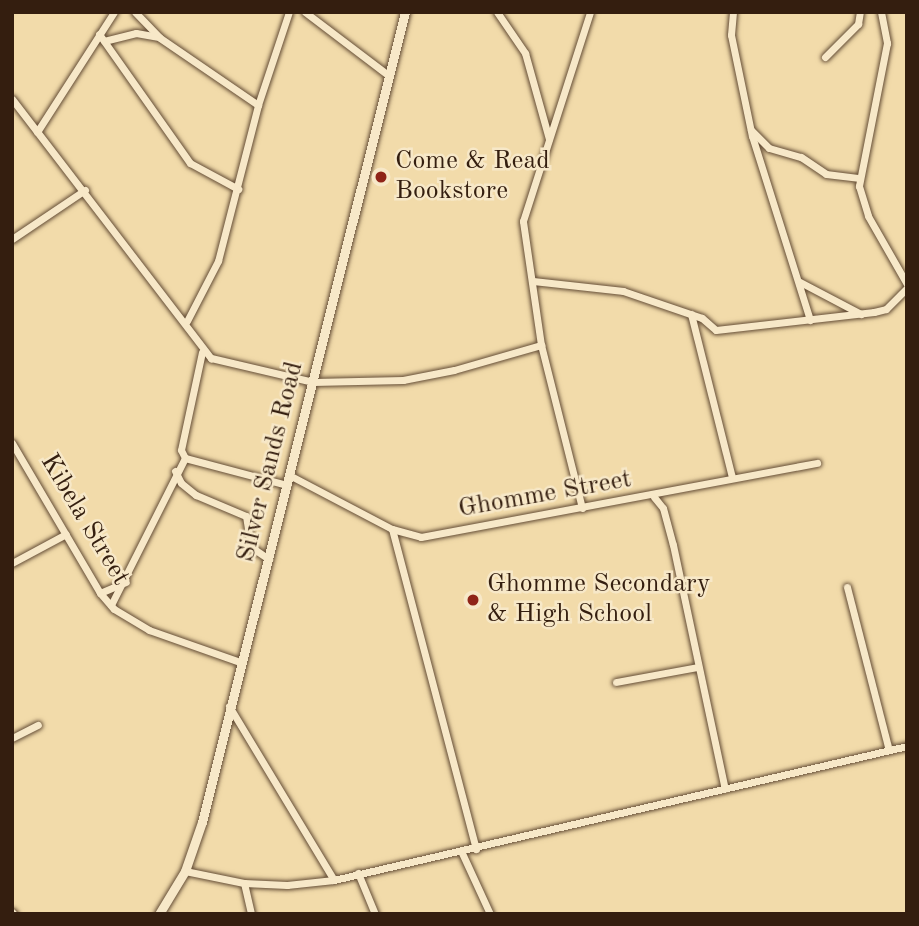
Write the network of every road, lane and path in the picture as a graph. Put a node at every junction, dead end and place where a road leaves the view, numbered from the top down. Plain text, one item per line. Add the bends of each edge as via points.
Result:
1 (114, 12) edge
2 (135, 12) edge
3 (289, 12) edge
4 (304, 12) edge
5 (405, 12) edge
6 (497, 12) edge
7 (590, 12) edge
8 (733, 12) edge
9 (860, 12) edge
10 (881, 12) edge
11 (102, 37) junction
12 (160, 37) junction
13 (825, 57) dead end
14 (388, 75) junction
15 (12, 99) edge
16 (258, 105) junction
17 (15, 108) edge
18 (751, 130) junction
19 (37, 132) junction
20 (549, 140) junction
21 (858, 178) junction
22 (238, 189) junction
23 (85, 190) junction
24 (12, 239) edge
25 (533, 281) junction
26 (800, 282) junction
27 (907, 286) edge
28 (691, 314) junction
29 (861, 314) junction
30 (810, 320) junction
31 (187, 321) junction
32 (541, 345) junction
33 (202, 352) junction
34 (313, 382) junction
35 (12, 443) edge
36 (186, 458) junction
37 (817, 463) dead end
38 (175, 471) junction
39 (732, 477) junction
40 (289, 480) junction
41 (654, 497) junction
42 (582, 508) junction
43 (392, 529) junction
44 (66, 534) junction
45 (269, 559) junction
46 (12, 564) edge
47 (126, 582) junction
48 (847, 587) dead end
49 (100, 593) junction
50 (111, 605) junction
51 (240, 662) junction
52 (698, 667) junction
53 (616, 682) dead end
54 (229, 705) junction
55 (38, 724) dead end
56 (12, 738) edge
57 (907, 746) edge
58 (888, 751) junction
59 (725, 789) junction
60 (476, 849) junction
61 (462, 853) junction
62 (185, 871) junction
63 (358, 873) junction
64 (334, 880) junction
65 (244, 883) junction
66 (159, 914) edge
67 (251, 914) edge
68 (375, 914) edge
69 (490, 914) edge

1 - 11 street
2 - 12 street
3 - 16 street
4 - 14 street
5 - 14 street, Silver Sands Road
6 - 20 street via 525,53
7 - 20 street
8 - 18 street via 731,35
9 - 13 street via 858,24
10 - 21 street via 887,43 870,146
11 - 12 street via 136,33
11 - 19 street
11 - 22 street via 190,163
12 - 16 street
14 - 34 street, Silver Sands Road
15 - 17 street
16 - 22 street
17 - 19 street
18 - 21 street via 769,148 801,157 826,174
18 - 26 street
19 - 23 street
20 - 25 street via 523,212
21 - 27 street via 868,216
22 - 31 street via 218,261
23 - 24 street
23 - 31 street
25 - 28 street via 599,285
25 - 32 street
26 - 29 street
26 - 30 street
27 - 29 street via 886,309
28 - 30 street via 716,330
28 - 39 street
29 - 30 street
31 - 33 street
32 - 34 street via 403,380
32 - 42 street
33 - 34 street via 228,364
33 - 36 street via 181,450
34 - 40 street, Silver Sands Road
35 - 44 street, Kibela Street
36 - 38 street
36 - 40 street, Ghomme Street
37 - 39 street, Ghomme Street
38 - 45 street via 196,495 246,516 251,547
38 - 47 street
39 - 41 street, Ghomme Street
40 - 43 street, Ghomme Street
40 - 45 street, Silver Sands Road
41 - 42 street, Ghomme Street
41 - 52 street via 663,508 673,545
42 - 43 street, Ghomme Street via 439,536 421,537
43 - 60 street
44 - 46 street
44 - 49 street, Kibela Street
45 - 51 street, Silver Sands Road
47 - 49 street
47 - 50 street
48 - 58 street
49 - 50 street, Kibela Street
50 - 51 street, Kibela Street via 149,630
51 - 54 street, Silver Sands Road
52 - 53 street
52 - 59 street
54 - 62 street, Silver Sands Road via 202,822
54 - 64 street
55 - 56 street
57 - 58 street
58 - 59 street
59 - 60 street
60 - 61 street
61 - 63 street
61 - 69 street
62 - 65 street
62 - 66 street, Silver Sands Road
63 - 64 street
63 - 68 street
64 - 65 street
65 - 67 street

